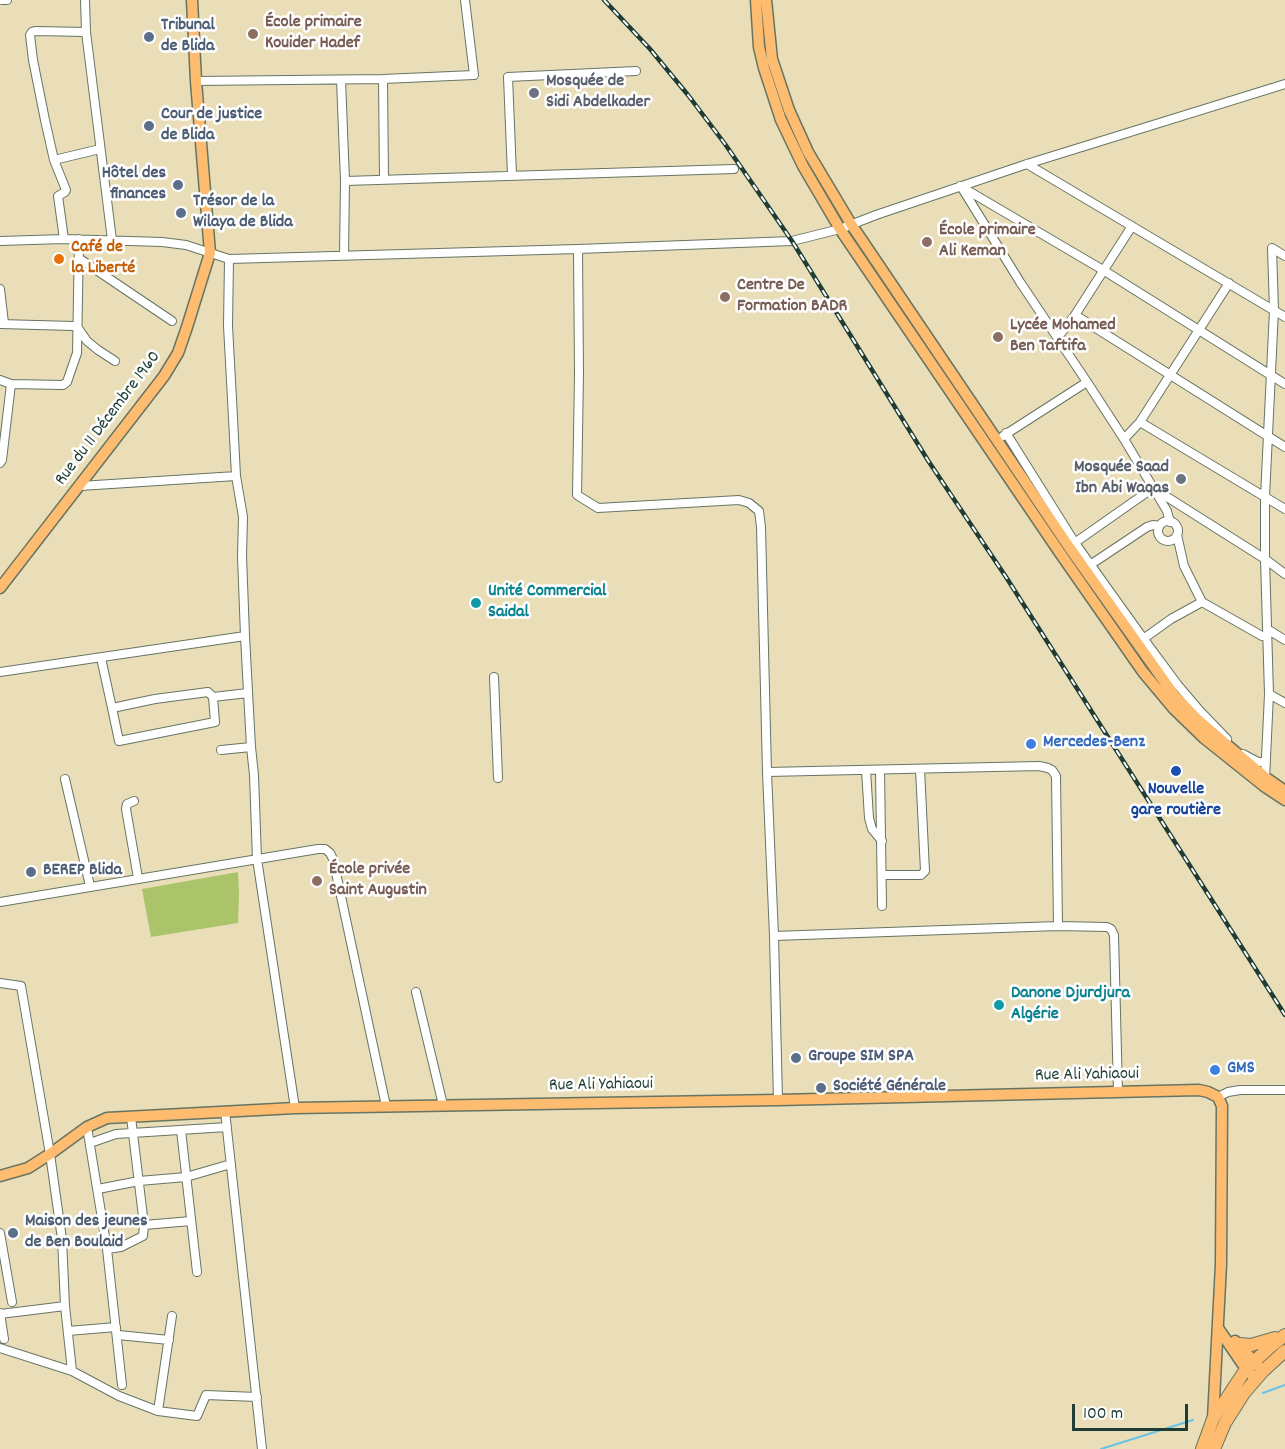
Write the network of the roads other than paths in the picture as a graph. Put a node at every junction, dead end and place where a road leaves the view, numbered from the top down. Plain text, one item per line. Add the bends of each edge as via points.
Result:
1 (2, 0) edge
2 (7, 0) edge
3 (85, 0) edge
4 (192, 0) edge
5 (465, 0) edge
6 (756, 0) edge
7 (766, 0) edge
8 (86, 32) junction
9 (636, 71) dead end
10 (383, 79) junction
11 (341, 80) junction
12 (196, 81) junction
13 (1285, 84) edge
14 (100, 149) junction
15 (54, 160) junction
16 (1027, 164) junction
17 (734, 169) dead end
18 (512, 175) junction
19 (384, 179) junction
20 (345, 180) junction
21 (960, 186) junction
22 (851, 224) junction
23 (1132, 226) junction
24 (840, 229) junction
25 (64, 238) junction
26 (79, 239) junction
27 (112, 240) junction
28 (0, 241) edge
29 (578, 249) junction
30 (210, 253) junction
31 (344, 255) junction
32 (1285, 256) edge
33 (80, 259) junction
34 (230, 259) junction
35 (1103, 270) junction
36 (1229, 283) junction
37 (0, 289) edge
38 (1274, 310) junction
39 (1075, 315) junction
40 (1285, 317) edge
41 (172, 321) dead end
42 (2, 324) edge
43 (78, 328) junction
44 (1199, 329) junction
45 (1058, 337) junction
46 (115, 361) dead end
47 (1170, 375) junction
48 (1271, 375) junction
49 (0, 380) edge
50 (1087, 382) junction
51 (11, 384) junction
52 (1285, 384) edge
53 (1140, 422) junction
54 (1006, 433) junction
55 (1268, 436) junction
56 (1124, 439) junction
57 (996, 440) junction
58 (1285, 447) edge
59 (0, 463) edge
60 (236, 476) junction
61 (80, 486) junction
62 (1153, 488) junction
63 (1265, 497) junction
64 (1285, 509) edge
65 (1170, 522) junction
66 (1160, 526) junction
67 (1177, 535) junction
68 (1068, 548) junction
69 (1265, 559) junction
70 (1090, 565) junction
71 (1285, 574) edge
72 (0, 588) edge
73 (1202, 602) junction
74 (1265, 632) junction
75 (245, 636) junction
76 (1285, 640) edge
77 (1140, 641) junction
78 (101, 658) junction
79 (0, 672) edge
80 (494, 676) dead end
81 (248, 693) junction
82 (1269, 694) junction
83 (213, 697) junction
84 (1285, 703) edge
85 (112, 708) junction
86 (251, 747) junction
87 (221, 750) dead end
88 (1266, 762) junction
89 (920, 769) junction
90 (866, 770) junction
91 (880, 770) junction
92 (767, 772) junction
93 (498, 778) dead end
94 (65, 779) dead end
95 (1264, 781) junction
96 (1285, 791) edge
97 (1285, 800) edge
98 (135, 801) dead end
99 (882, 841) junction
100 (257, 859) junction
101 (883, 875) junction
102 (138, 878) junction
103 (90, 886) junction
104 (0, 902) edge
105 (882, 906) dead end
106 (1058, 926) junction
107 (774, 936) junction
108 (0, 983) edge
109 (416, 992) dead end
110 (1285, 1090) edge
111 (1118, 1092) junction
112 (1218, 1097) junction
113 (778, 1100) junction
114 (443, 1105) junction
115 (386, 1106) junction
116 (295, 1108) junction
117 (225, 1111) junction
118 (131, 1117) junction
119 (87, 1127) junction
120 (227, 1127) junction
121 (181, 1130) junction
122 (133, 1133) junction
123 (90, 1143) junction
124 (50, 1154) junction
125 (231, 1164) junction
126 (0, 1176) edge
127 (186, 1177) junction
128 (139, 1182) junction
129 (98, 1189) junction
130 (191, 1221) junction
131 (144, 1225) junction
132 (0, 1233) edge
133 (107, 1249) junction
134 (197, 1272) dead end
135 (12, 1302) dead end
136 (65, 1306) junction
137 (0, 1314) edge
138 (172, 1316) dead end
139 (1218, 1328) junction
140 (68, 1331) junction
141 (117, 1331) junction
142 (1285, 1335) edge
143 (169, 1340) junction
144 (2, 1343) edge
145 (1240, 1344) junction
146 (1285, 1351) edge
147 (1250, 1365) junction
148 (72, 1371) junction
149 (1260, 1375) junction
150 (122, 1385) dead end
151 (257, 1397) junction
152 (158, 1411) junction
153 (1213, 1419) junction
154 (262, 1449) edge
155 (1202, 1449) edge
156 (1215, 1449) edge

1 - 2 street
3 - 8 street
4 - 12 main road, Rue du 11 Décembre 1960
5 - 10 street via 474,75
6 - 24 main road via 759,47 781,120
7 - 22 main road via 772,59 789,110 808,152
8 - 14 street
8 - 15 street via 35,31 30,35
9 - 18 street via 508,77
10 - 11 street
10 - 19 street
11 - 12 street
11 - 20 street
12 - 30 main road, Rue du 11 Décembre 1960
13 - 16 street
14 - 15 street
14 - 27 street
15 - 25 street via 66,190 58,195
16 - 21 street
16 - 23 street
17 - 18 street
18 - 19 street
19 - 20 street
20 - 31 street
21 - 22 street
21 - 35 street
21 - 45 street
22 - 24 street
22 - 57 main road
23 - 35 street
23 - 36 street
24 - 29 street via 792,241
24 - 68 main road
25 - 26 street
25 - 28 street
26 - 27 street
26 - 33 street
27 - 30 street via 186,245
29 - 31 street
29 - 92 street via 577,495 598,508 738,500 759,511
30 - 34 street
30 - 61 main road, Rue du 11 Décembre 1960 via 178,352
31 - 34 street
32 - 38 street via 1272,248
33 - 41 street
33 - 43 street
34 - 60 street via 228,326
35 - 39 street
35 - 44 street
36 - 38 street
36 - 44 street
37 - 42 street
38 - 40 street
38 - 48 street
39 - 45 street
39 - 47 street
42 - 43 street
43 - 46 street via 87,341
43 - 51 street via 77,353 66,384
44 - 47 street
44 - 48 street
45 - 50 street
47 - 53 street
47 - 55 street
48 - 52 street
48 - 55 street
49 - 51 street
50 - 54 street
50 - 56 street
51 - 59 street
53 - 56 street
53 - 63 street
54 - 57 street
54 - 68 street
55 - 58 street
55 - 63 street
56 - 62 street
57 - 68 main road
60 - 61 street
60 - 75 street via 243,517
61 - 72 main road, Rue du 11 Décembre 1960
62 - 65 street
62 - 68 street
62 - 69 street
63 - 64 street
63 - 69 street
65 - 66 street
65 - 67 street
66 - 67 street via 1158,532 1163,540 1170,541
66 - 70 street via 1147,527
67 - 73 street via 1184,566
68 - 70 street
68 - 77 main road
68 - 95 main road via 1143,672 1174,709 1204,738
69 - 71 street
69 - 74 street
70 - 77 street
73 - 74 street
73 - 77 street
74 - 76 street
74 - 82 street
75 - 78 street
75 - 81 street
77 - 88 street via 1216,728 1246,756
77 - 95 main road via 1174,694
78 - 79 street
78 - 85 street
80 - 93 street
81 - 83 street
81 - 86 street
82 - 84 street
82 - 88 street
83 - 85 street via 208,692
83 - 85 street via 215,722 119,741
86 - 87 street
86 - 100 street
88 - 95 street
89 - 91 street
89 - 101 street via 925,872
89 - 106 street via 1039,766 1052,770 1056,776
90 - 91 street
90 - 92 street
90 - 99 street via 869,818
91 - 99 street
92 - 107 street
94 - 103 street
95 - 96 main road
95 - 97 main road
98 - 102 street via 127,804 126,809
99 - 101 street
100 - 102 street
100 - 115 street via 318,849 330,853
100 - 116 street
101 - 105 street
102 - 103 street
103 - 104 street
106 - 107 street
106 - 111 street via 1107,927 1114,935
107 - 113 street
108 - 124 street via 21,986
109 - 114 street
110 - 112 street via 1240,1090
111 - 112 main road, Rue Ali Yahiaoui via 1199,1090
111 - 113 main road, Rue Ali Yahiaoui
112 - 139 main road via 1222,1106
113 - 114 main road, Rue Ali Yahiaoui
114 - 115 main road, Rue Ali Yahiaoui
115 - 116 main road, Rue Ali Yahiaoui
116 - 117 main road, Rue Ali Yahiaoui
117 - 118 main road, Rue Ali Yahiaoui
117 - 120 street
118 - 119 main road, Rue Ali Yahiaoui via 107,1118
118 - 122 street
119 - 123 street
119 - 124 main road, Rue Ali Yahiaoui
120 - 121 street
120 - 125 street
121 - 122 street
121 - 127 street
122 - 123 street
122 - 128 street
123 - 129 street
124 - 126 main road, Rue Ali Yahiaoui via 28,1168
124 - 136 street via 62,1239
125 - 127 street
125 - 151 street
127 - 128 street
127 - 130 street
128 - 129 street
128 - 131 street
129 - 133 street
130 - 131 street
130 - 134 street
131 - 133 street via 143,1236
132 - 135 street
133 - 141 street
136 - 137 street
136 - 140 street
137 - 144 street
138 - 143 street
139 - 145 main road
139 - 147 main road
139 - 153 main road
140 - 141 street
140 - 148 street
141 - 143 street
141 - 150 street
142 - 145 highway via 1251,1345
142 - 147 highway
143 - 152 street
144 - 148 street
145 - 147 main road
146 - 149 highway
147 - 149 main road
147 - 153 highway
148 - 152 street
149 - 156 highway via 1225,1423
151 - 152 street via 206,1395 197,1416
151 - 154 street
153 - 155 highway

